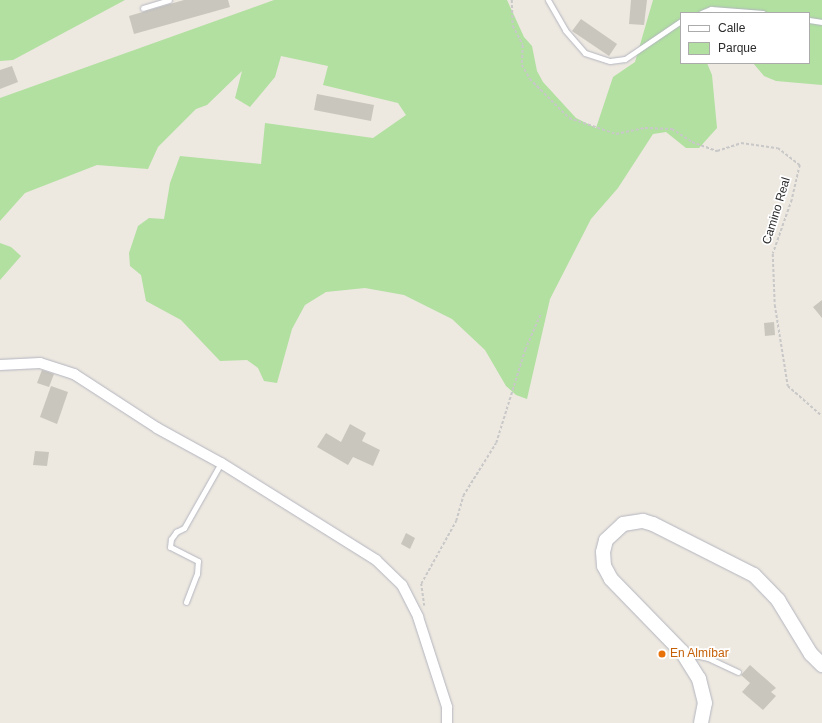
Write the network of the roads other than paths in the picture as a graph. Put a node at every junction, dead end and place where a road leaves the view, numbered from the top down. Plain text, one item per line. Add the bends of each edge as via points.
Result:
1 (169, 0) edge
2 (548, 0) edge
3 (143, 8) dead end
4 (704, 12) edge
5 (750, 12) edge
6 (810, 20) edge
7 (680, 22) edge
8 (822, 22) edge
9 (0, 365) edge
10 (221, 463) junction
11 (186, 602) dead end
12 (682, 652) junction
13 (822, 666) edge
14 (738, 672) dead end
15 (447, 723) edge
16 (700, 723) edge

1 - 3 lane
2 - 7 lane via 565,30 585,53 610,62 625,59
4 - 5 lane via 711,9
6 - 8 lane
9 - 10 street via 40,363 74,374 157,428
10 - 11 lane via 184,528 176,532 171,539 170,547 198,561 197,574
10 - 15 street via 376,560 402,586 418,617 434,661 447,707
12 - 13 main road via 607,573 603,559 604,545 612,532 623,524 643,521 653,524 754,575 778,600 811,654
12 - 14 lane via 713,660
12 - 16 main road via 699,679 705,703

